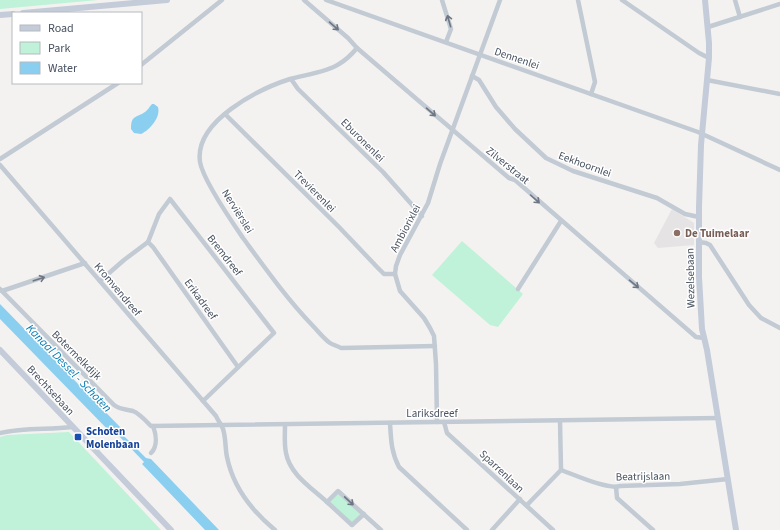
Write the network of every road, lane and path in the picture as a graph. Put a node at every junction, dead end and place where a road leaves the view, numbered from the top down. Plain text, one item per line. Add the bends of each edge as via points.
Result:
1 (167, 0) edge
2 (222, 0) edge
3 (304, 0) edge
4 (326, 0) edge
5 (442, 0) edge
6 (500, 0) edge
7 (578, 0) edge
8 (622, 0) edge
9 (705, 0) edge
10 (735, 0) edge
11 (780, 4) edge
12 (34, 12) edge
13 (12, 14) edge
14 (0, 15) edge
15 (740, 17) junction
16 (708, 27) junction
17 (446, 42) junction
18 (357, 48) junction
19 (480, 55) junction
20 (709, 58) junction
21 (142, 63) edge
22 (472, 76) junction
23 (290, 79) junction
24 (707, 80) junction
25 (116, 84) edge
26 (591, 94) junction
27 (780, 94) edge
28 (225, 114) junction
29 (452, 129) junction
30 (702, 134) junction
31 (0, 159) edge
32 (0, 165) edge
33 (780, 170) edge
34 (422, 216) junction
35 (699, 217) junction
36 (561, 221) junction
37 (148, 242) junction
38 (699, 242) junction
39 (85, 263) junction
40 (395, 274) junction
41 (100, 281) junction
42 (518, 288) dead end
43 (1, 290) edge
44 (780, 328) edge
45 (704, 338) junction
46 (435, 346) junction
47 (0, 350) edge
48 (238, 367) junction
49 (203, 401) junction
50 (718, 418) junction
51 (560, 420) junction
52 (437, 422) junction
53 (444, 422) junction
54 (390, 423) junction
55 (150, 424) junction
56 (285, 425) junction
57 (221, 426) junction
58 (72, 427) junction
59 (0, 433) edge
60 (151, 453) dead end
61 (561, 470) junction
62 (728, 479) junction
63 (616, 487) junction
64 (520, 499) junction
65 (327, 502) junction
66 (527, 505) junction
67 (364, 514) junction
68 (171, 530) edge
69 (276, 530) edge
70 (381, 530) edge
71 (466, 530) edge
72 (492, 530) edge
73 (554, 530) edge
74 (653, 530) edge
75 (736, 530) edge

1 - 12 street
2 - 21 street
3 -> 18 street, Zilverstraat
4 - 17 street, Dennenlei
17 -> 5 street via 451,29
6 - 19 street, Ambiorixlei
7 - 26 street via 595,82
8 - 20 street
9 - 16 street, Wezelsebaan
10 - 15 street
11 - 15 street
13 - 14 street
15 - 16 street
16 - 20 street, Wezelsebaan
17 - 19 street, Dennenlei
18 - 23 street, Nerviërslei via 333,67
18 -> 29 street, Zilverstraat
19 - 22 street, Ambiorixlei
19 - 26 street, Dennenlei
20 - 24 street, Wezelsebaan
22 - 29 street, Ambiorixlei
22 - 35 street, Eekhoornlei via 479,80 496,107 515,129 546,158 573,171 657,198 685,214
23 - 28 street, Nerviërslei via 248,97
23 - 34 street, Eburonenlei via 383,172
24 - 27 street
24 - 30 street, Wezelsebaan
25 - 31 street
26 - 30 street, Dennenlei
28 - 40 street, Trevierenlei via 384,274
28 - 46 street, Nerviërslei via 206,136 201,151 201,164 231,220 305,318 329,342 341,348
29 - 34 street, Ambiorixlei
29 -> 36 street, Zilverstraat
30 - 33 street, Dennenlei
30 - 35 street, Wezelsebaan
32 - 39 street, Kromvendreef
34 - 40 street, Ambiorixlei via 400,255
35 - 38 street, Wezelsebaan
36 - 42 street
36 -> 45 street, Zilverstraat via 696,337
37 - 41 street
37 - 48 street, Erikadreef
37 - 48 street, Bremdreef via 159,214 170,198 274,333
38 - 44 street via 710,245 749,305 761,318
38 - 45 street, Wezelsebaan via 699,283
39 - 41 street, Kromvendreef
43 -> 39 street
40 - 46 street via 400,291 430,328
41 - 49 street, Kromvendreef
43 - 55 street, Botermelkdijk via 114,405 119,409 133,411
45 - 50 street, Wezelsebaan
46 - 52 street
47 - 58 street, Brechtsebaan
48 - 49 street, Bremdreef
49 - 57 street, Kromvendreef
50 - 51 street, Lariksdreef
50 - 62 street, Wezelsebaan
51 - 53 street, Lariksdreef
51 - 61 street
52 - 53 street, Lariksdreef
52 - 54 street, Lariksdreef
53 - 64 street, Sparrenlaan via 447,433
54 - 56 street, Lariksdreef
54 - 71 street via 391,447 399,467
55 - 57 street, Lariksdreef
55 - 60 street via 156,442
56 - 57 street, Lariksdreef
56 - 65 street via 286,452 290,465 300,478
57 - 69 street via 227,457 241,493 258,514
58 - 59 street via 33,428
58 - 68 street, Brechtsebaan
61 - 63 street, Beatrijslaan
61 - 66 street
62 - 63 street, Beatrijslaan
62 - 75 street, Wezelsebaan
63 - 74 street via 617,498
64 - 66 street, Sparrenlaan
64 - 72 street
65 - 67 street via 352,525
65 -> 67 street via 338,491
66 - 73 street, Sparrenlaan
67 - 70 street

